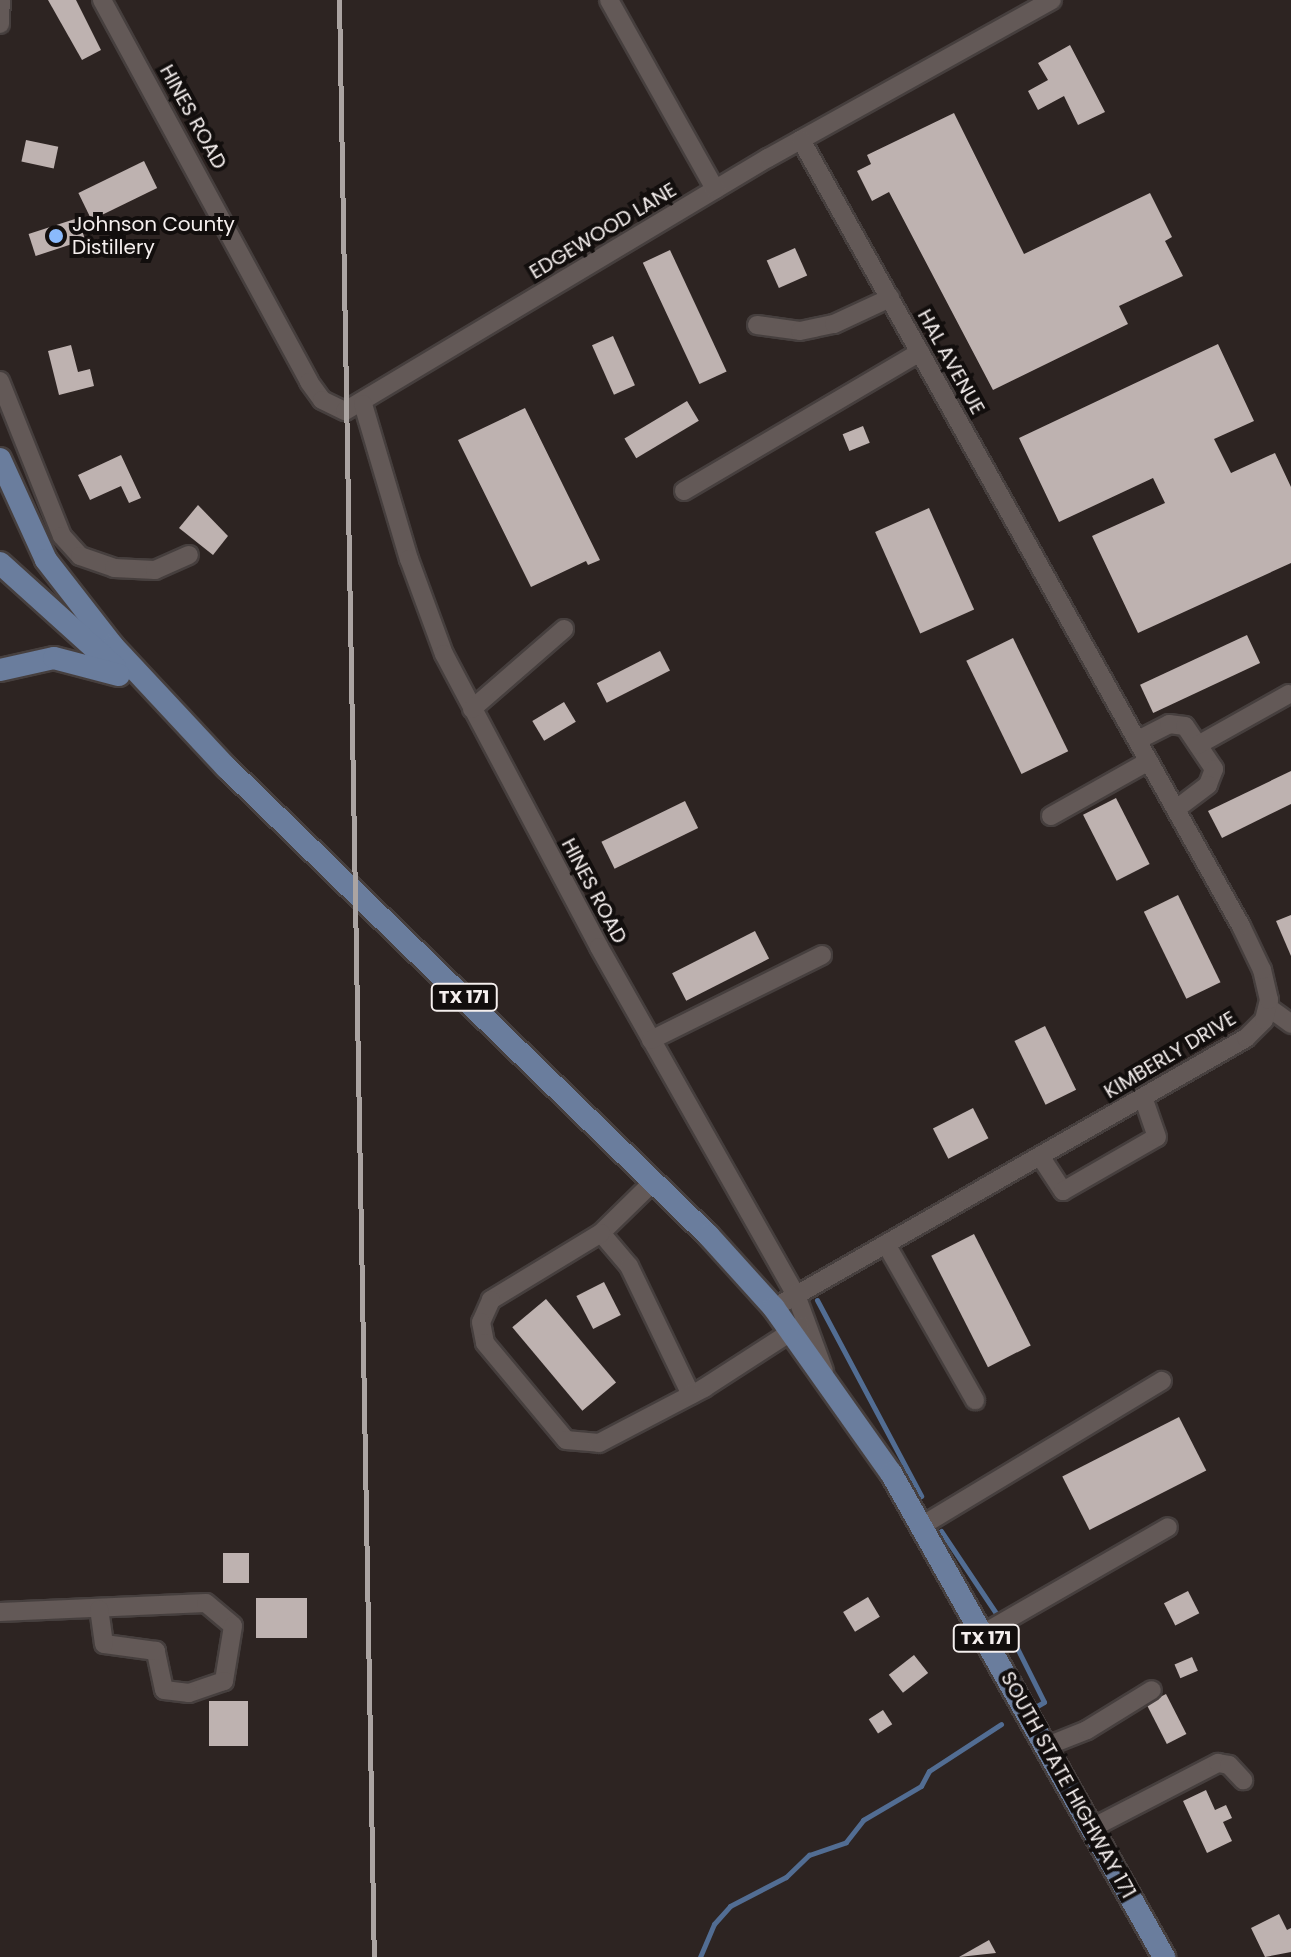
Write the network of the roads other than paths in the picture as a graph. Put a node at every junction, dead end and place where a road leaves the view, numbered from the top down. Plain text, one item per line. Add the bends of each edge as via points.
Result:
1 (1, 0) edge
2 (102, 0) edge
3 (609, 0) edge
4 (1009, 0) edge
5 (1052, 0) edge
6 (1018, 17) junction
7 (0, 24) edge
8 (801, 140) junction
9 (715, 189) junction
10 (890, 298) junction
11 (757, 325) dead end
12 (920, 352) junction
13 (0, 381) edge
14 (363, 404) junction
15 (0, 459) edge
16 (684, 491) dead end
17 (189, 555) dead end
18 (0, 563) edge
19 (564, 629) dead end
20 (0, 670) edge
21 (126, 677) junction
22 (1289, 694) edge
23 (472, 709) junction
24 (1138, 740) junction
25 (1198, 745) junction
26 (1149, 761) junction
27 (226, 767) junction
28 (1176, 809) junction
29 (1051, 816) dead end
30 (822, 955) dead end
31 (1268, 1007) junction
32 (1291, 1024) edge
33 (651, 1040) junction
34 (1143, 1097) junction
35 (1040, 1156) junction
36 (652, 1183) junction
37 (601, 1233) junction
38 (886, 1244) junction
39 (796, 1295) junction
40 (774, 1308) junction
41 (798, 1327) junction
42 (1162, 1381) dead end
43 (691, 1395) junction
44 (975, 1400) dead end
45 (923, 1525) junction
46 (1168, 1527) dead end
47 (99, 1609) junction
48 (0, 1612) edge
49 (984, 1633) junction
50 (1152, 1690) dead end
51 (1047, 1746) junction
52 (1243, 1780) dead end
53 (1092, 1828) junction
54 (1164, 1957) edge

1 - 7 street
2 - 14 street, HINES ROAD via 322,400 345,411
3 - 9 street
4 - 6 street
5 - 6 street, EDGEWOOD LANE
6 - 8 street, EDGEWOOD LANE
8 - 9 street, EDGEWOOD LANE
8 - 10 street, HAL AVENUE
9 - 14 street, EDGEWOOD LANE via 395,379
10 - 11 street via 834,324 800,331
10 - 12 street, HAL AVENUE
12 - 16 street
12 - 24 street, HAL AVENUE
13 - 17 street via 62,536 80,556 114,568 155,570
14 - 23 street, HINES ROAD via 422,598
15 - 27 main road, TX 171 via 46,560 67,589
18 - 21 main road, TX 171
19 - 23 street
20 - 21 main road via 54,658
21 - 27 main road, TX 171
22 - 25 street
23 - 33 street, HINES ROAD
24 - 25 street via 1169,724 1185,726
24 - 26 street
25 - 28 street via 1214,769 1208,785
26 - 28 street
26 - 29 street
27 - 36 main road, TX 171
28 - 31 street via 1262,970
30 - 33 street
31 - 32 street
31 - 34 street, KIMBERLY DRIVE via 1264,1020 1246,1038
33 - 39 street, HINES ROAD
34 - 35 street, KIMBERLY DRIVE
34 - 35 street via 1157,1137 1077,1184 1063,1191
35 - 38 street, KIMBERLY DRIVE
36 - 37 street
36 - 40 main road, TX 171
37 - 43 street via 629,1266
37 - 43 street via 491,1300 481,1322 485,1343 566,1440 582,1445 599,1443
38 - 39 street, KIMBERLY DRIVE
38 - 44 street
39 - 40 street, KIMBERLY DRIVE
39 - 41 street, HINES ROAD
40 - 41 main road, TX 171
41 - 43 street
41 - 45 main road, SOUTH STATE HIGHWAY 171 / TX 171
42 - 45 street
45 - 49 main road, SOUTH STATE HIGHWAY 171 / TX 171
46 - 49 street
47 - 47 street via 206,1603 233,1626 224,1681 189,1693 164,1690 156,1651 104,1644
47 - 48 street
49 - 51 main road, SOUTH STATE HIGHWAY 171 / TX 171
50 - 51 street via 1087,1730
51 - 53 main road, SOUTH STATE HIGHWAY 171 / TX 171
52 - 53 street via 1229,1765 1218,1763
53 - 54 main road, SOUTH STATE HIGHWAY 171 / TX 171

